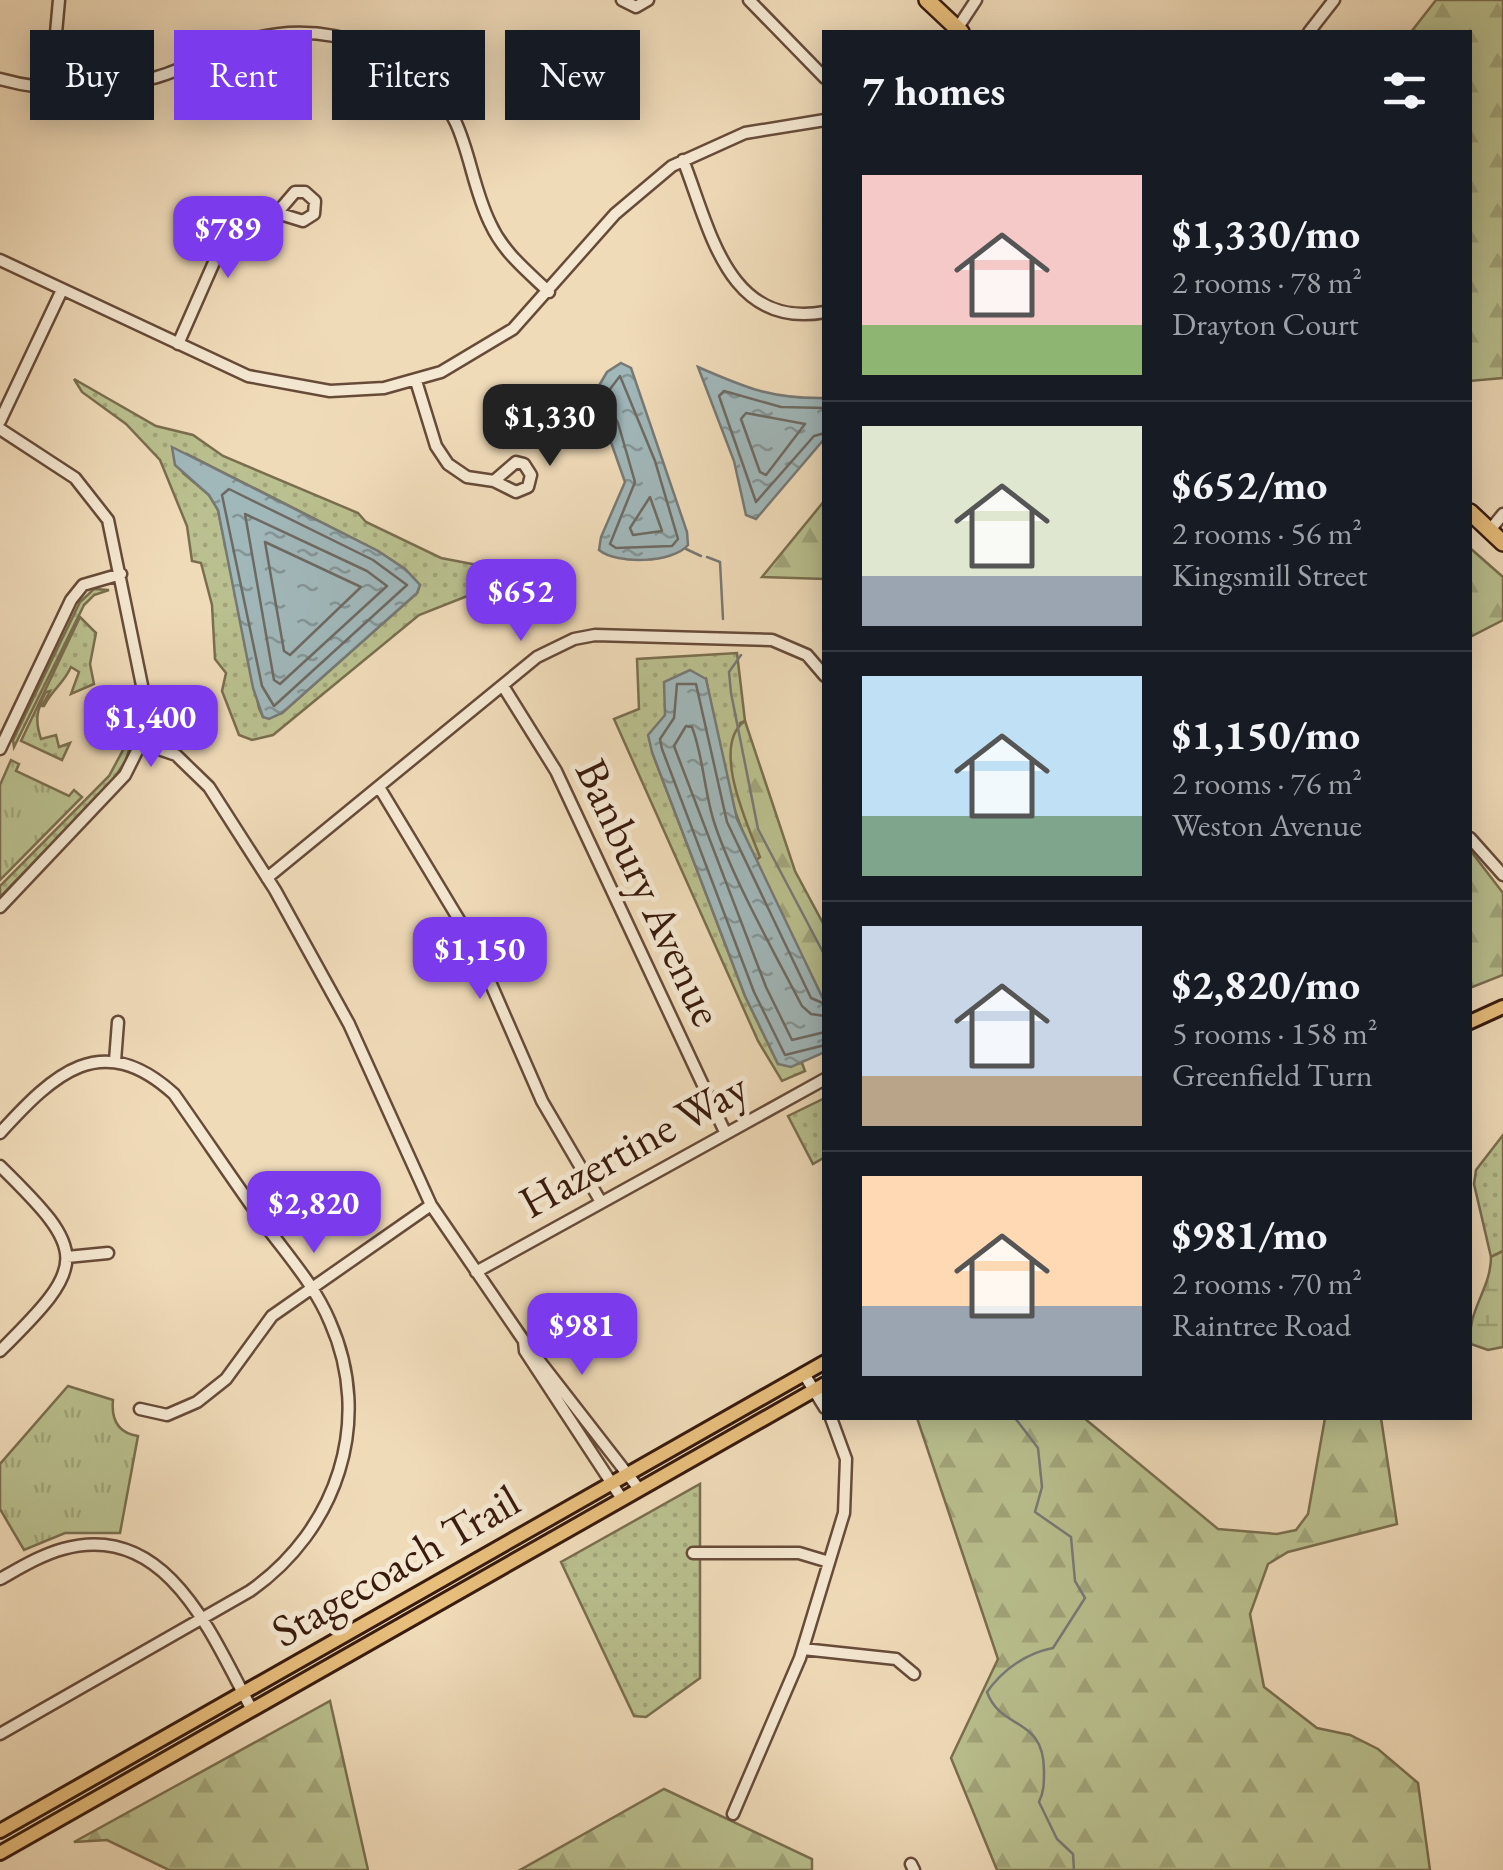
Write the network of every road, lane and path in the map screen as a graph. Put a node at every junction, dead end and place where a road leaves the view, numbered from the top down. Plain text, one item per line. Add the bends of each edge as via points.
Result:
1 (59, 0) edge
2 (622, 0) edge
3 (648, 0) edge
4 (749, 0) edge
5 (927, 0) edge
6 (976, 0) edge
7 (1334, 0) edge
8 (56, 30) edge
9 (954, 30) edge
10 (956, 30) edge
11 (1310, 30) edge
12 (822, 75) edge
13 (154, 76) edge
14 (0, 79) edge
15 (30, 84) edge
16 (822, 120) edge
17 (683, 160) junction
18 (276, 213) dead end
19 (0, 260) edge
20 (62, 290) junction
21 (549, 292) junction
22 (822, 312) edge
23 (178, 344) junction
24 (416, 382) junction
25 (0, 425) edge
26 (494, 481) dead end
27 (1472, 514) edge
28 (1503, 514) edge
29 (1490, 530) junction
30 (1503, 543) edge
31 (121, 574) junction
32 (822, 673) edge
33 (502, 686) junction
34 (141, 743) junction
35 (0, 749) edge
36 (379, 787) junction
37 (1472, 840) edge
38 (1503, 875) edge
39 (267, 878) junction
40 (0, 907) edge
41 (1503, 1007) edge
42 (1472, 1021) edge
43 (118, 1022) dead end
44 (115, 1060) junction
45 (822, 1081) edge
46 (725, 1132) junction
47 (0, 1134) edge
48 (0, 1166) edge
49 (600, 1202) junction
50 (430, 1205) junction
51 (108, 1254) dead end
52 (67, 1256) junction
53 (476, 1272) junction
54 (312, 1288) junction
55 (524, 1341) junction
56 (0, 1351) edge
57 (822, 1364) edge
58 (804, 1374) junction
59 (820, 1387) edge
60 (140, 1410) dead end
61 (831, 1420) edge
62 (629, 1472) junction
63 (612, 1482) junction
64 (638, 1489) junction
65 (622, 1498) junction
66 (693, 1553) dead end
67 (829, 1562) junction
68 (0, 1579) edge
69 (200, 1619) junction
70 (803, 1649) junction
71 (914, 1674) dead end
72 (242, 1692) junction
73 (250, 1708) junction
74 (0, 1734) edge
75 (733, 1814) dead end
76 (0, 1831) edge
77 (0, 1853) edge

1 - 8 street
2 - 3 street via 636,7
4 - 12 street
5 - 9 highway
6 - 10 street
7 - 11 street
13 - 21 street via 266,36 302,32 343,36 382,51 429,84 451,112 493,230
14 - 15 street
16 - 17 street via 756,130
17 - 21 street via 631,198
17 - 22 street via 721,260 741,288 788,313
18 - 23 street via 234,235
19 - 20 street
20 - 23 street
20 - 25 street
21 - 24 street via 489,346
23 - 24 street via 248,376 304,388 355,391
24 - 26 street via 441,456 467,477
25 - 31 street via 88,490 108,520
27 - 29 highway
28 - 29 street
29 - 30 highway
31 - 34 street via 145,700
31 - 35 street via 83,585 71,600
32 - 33 street via 806,655 772,640 595,635 556,646
33 - 36 street
33 - 46 street, Banbury Avenue via 556,770
34 - 39 street via 195,769
34 - 40 street via 114,790
36 - 39 street
36 - 49 street via 473,943 546,1112
37 - 38 street
39 - 50 street via 365,1054
41 - 42 main road
43 - 44 street
44 - 47 street via 90,1062 50,1082
44 - 54 street via 154,1076 174,1094
45 - 46 street, Hazertine Way
46 - 49 street, Hazertine Way
48 - 52 street via 52,1217
49 - 53 street, Hazertine Way
50 - 53 street
50 - 54 street
51 - 52 street
52 - 56 street via 56,1293
53 - 55 street
54 - 60 street via 272,1316 216,1388 167,1415
54 - 69 street via 336,1336 347,1383 341,1473 317,1524 286,1562
55 - 62 street
55 - 63 street
57 - 58 main road, Stagecoach Trail
58 - 59 street
58 - 62 main road, Stagecoach Trail
59 - 64 main road, Stagecoach Trail
61 - 67 street via 848,1486
62 - 63 main road, Stagecoach Trail
62 - 64 street
63 - 65 street
63 - 72 main road, Stagecoach Trail
64 - 65 main road, Stagecoach Trail
65 - 73 main road, Stagecoach Trail
66 - 67 street via 799,1553
67 - 70 street
68 - 69 street via 64,1548 110,1546 160,1568
69 - 72 street
69 - 74 street
70 - 71 street via 896,1659
70 - 75 street
72 - 73 street
72 - 76 main road, Stagecoach Trail
73 - 77 main road, Stagecoach Trail

